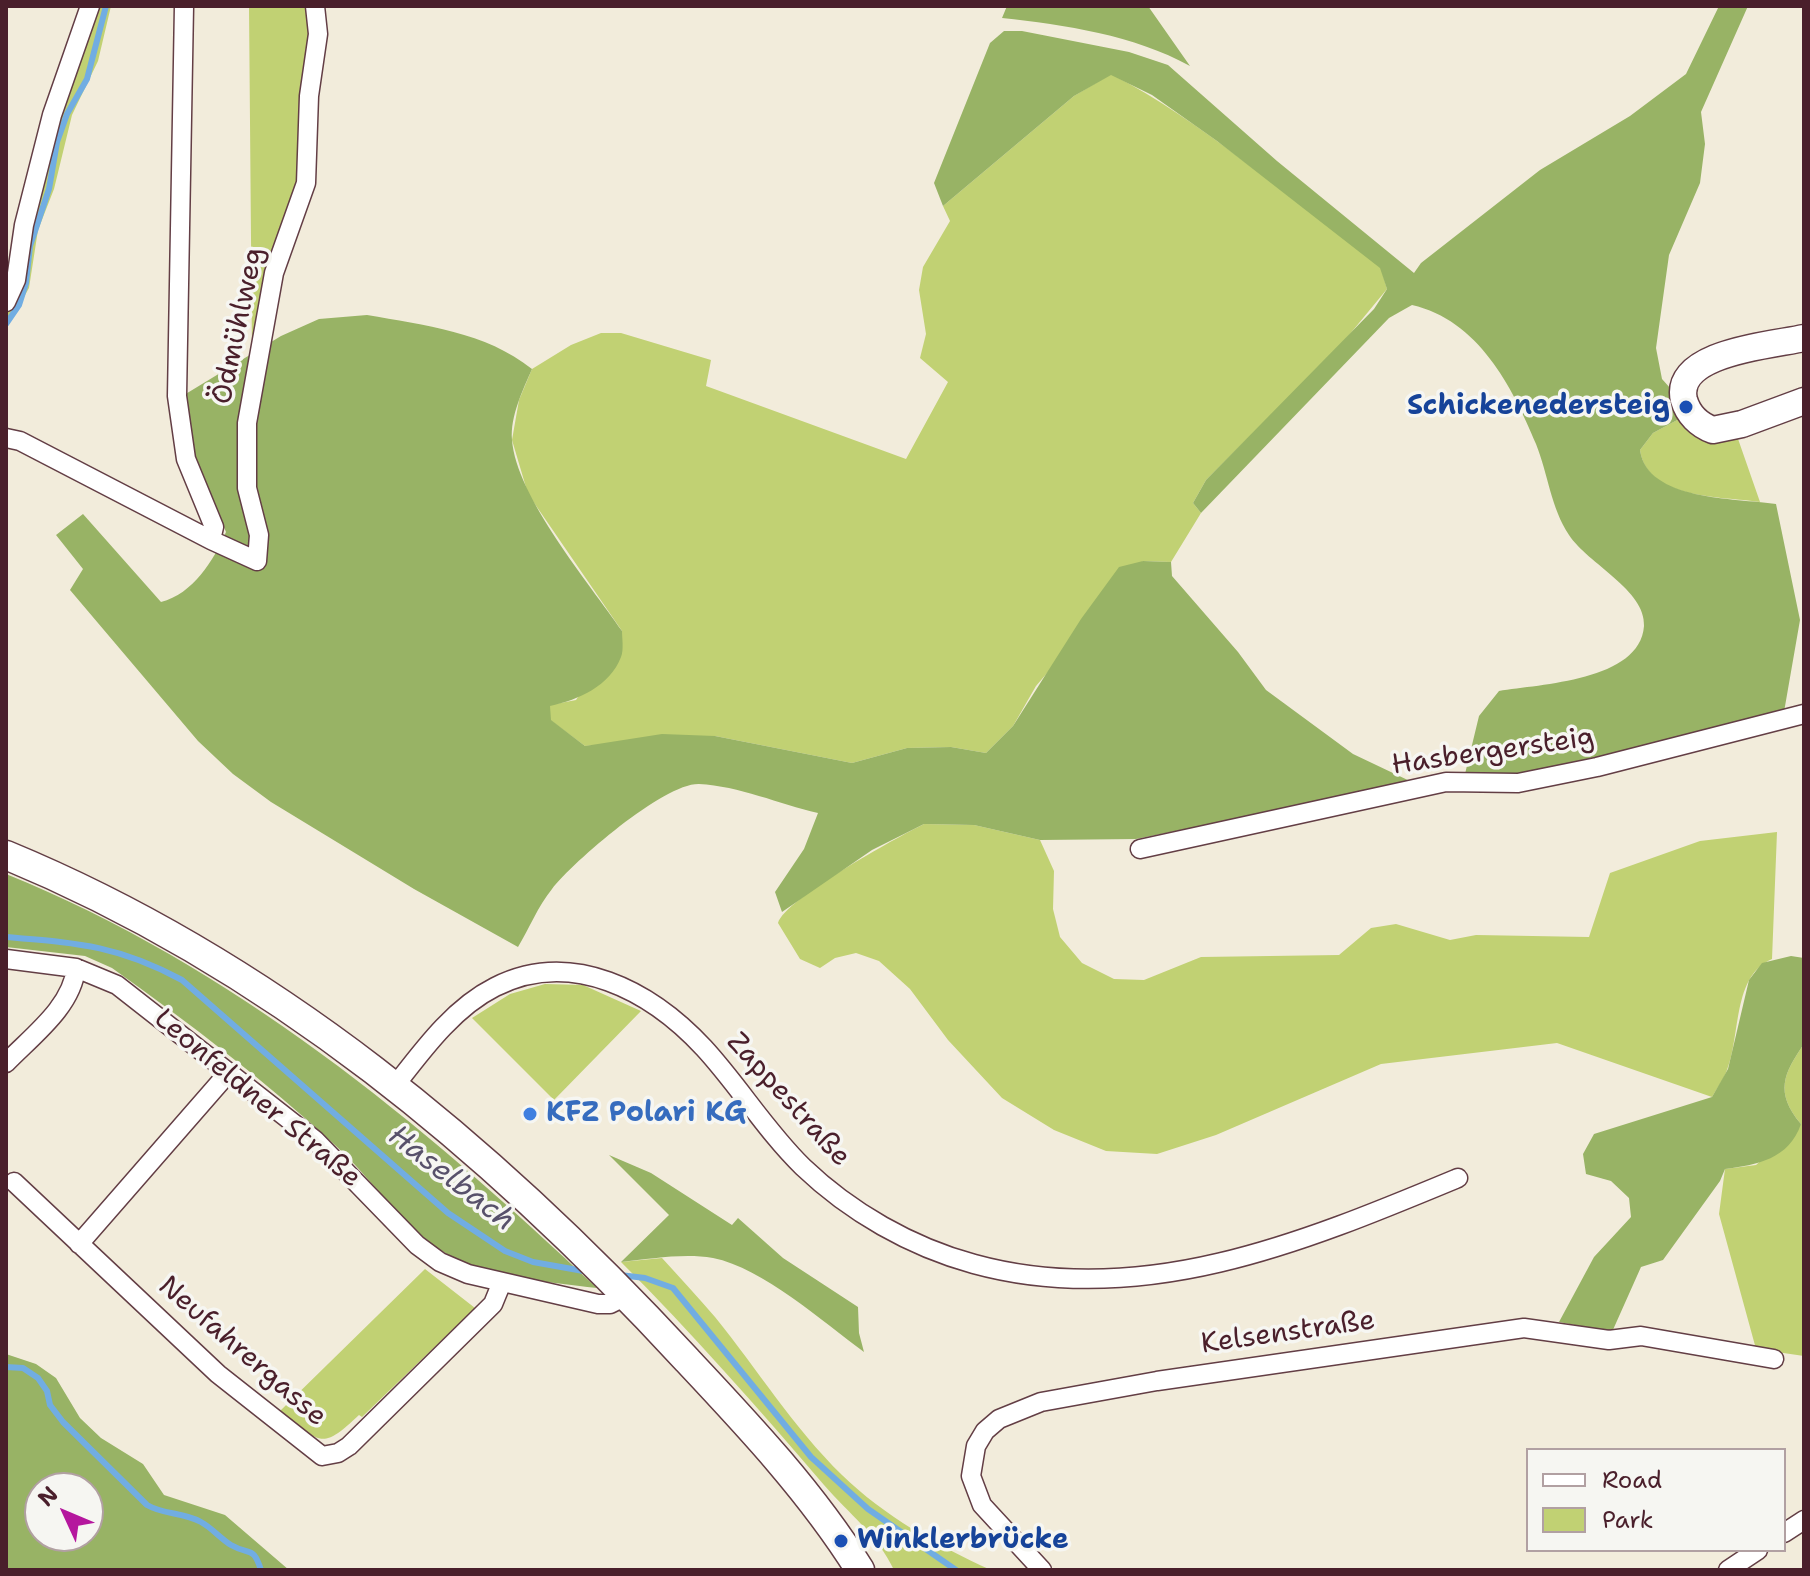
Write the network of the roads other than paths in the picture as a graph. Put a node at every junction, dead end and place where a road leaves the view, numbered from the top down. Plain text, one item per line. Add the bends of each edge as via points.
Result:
1 (90, 6) edge
2 (184, 6) edge
3 (315, 6) edge
4 (6, 302) edge
5 (1804, 338) edge
6 (1804, 401) edge
7 (6, 438) edge
8 (211, 540) junction
9 (1804, 714) edge
10 (1140, 849) dead end
11 (6, 855) edge
12 (6, 959) edge
13 (76, 968) junction
14 (6, 1063) edge
15 (229, 1072) junction
16 (394, 1087) junction
17 (1458, 1178) dead end
18 (14, 1182) dead end
19 (79, 1244) junction
20 (502, 1282) junction
21 (618, 1289) junction
22 (1774, 1359) dead end
23 (1804, 1520) edge
24 (1786, 1532) edge
25 (1755, 1552) edge
26 (860, 1570) edge
27 (1042, 1570) edge
28 (1728, 1570) edge

1 - 4 street via 52,115 16,280
2 - 8 street, Ödmühlweg via 177,396 186,459 214,527
3 - 8 street, Ödmühlweg via 318,34 306,183 274,273 248,409 247,488 259,535 257,561
5 - 6 street via 1711,359 1687,379 1683,395 1694,418 1713,430
7 - 8 street, Ödmühlweg
9 - 10 street, Hasbergersteig via 1597,767 1518,783 1446,782
11 - 16 main road via 94,894 216,960 317,1027
12 - 13 street, Leonfeldner Straße
13 - 14 street via 64,1003
13 - 15 street, Leonfeldner Straße via 117,985
15 - 19 street
15 - 20 street, Leonfeldner Straße via 337,1160 428,1255 451,1268
16 - 17 street, Zappestraße via 458,1013 494,988 555,972 604,978 649,1001 685,1030 801,1165 849,1204 929,1249 1044,1278 1111,1280 1205,1268 1301,1240
16 - 21 main road via 484,1160
18 - 19 street, Neufahrergasse
19 - 20 street, Neufahrergasse via 218,1374 310,1449 327,1456 349,1446 493,1304
20 - 21 street, Leonfeldner Straße via 598,1304 610,1304
21 - 26 main road via 781,1464
22 - 27 street, Kelsenstraße via 1641,1336 1609,1340 1524,1328 1041,1402 999,1419 985,1431 976,1446 971,1476 982,1505
23 - 24 street
25 - 28 street

